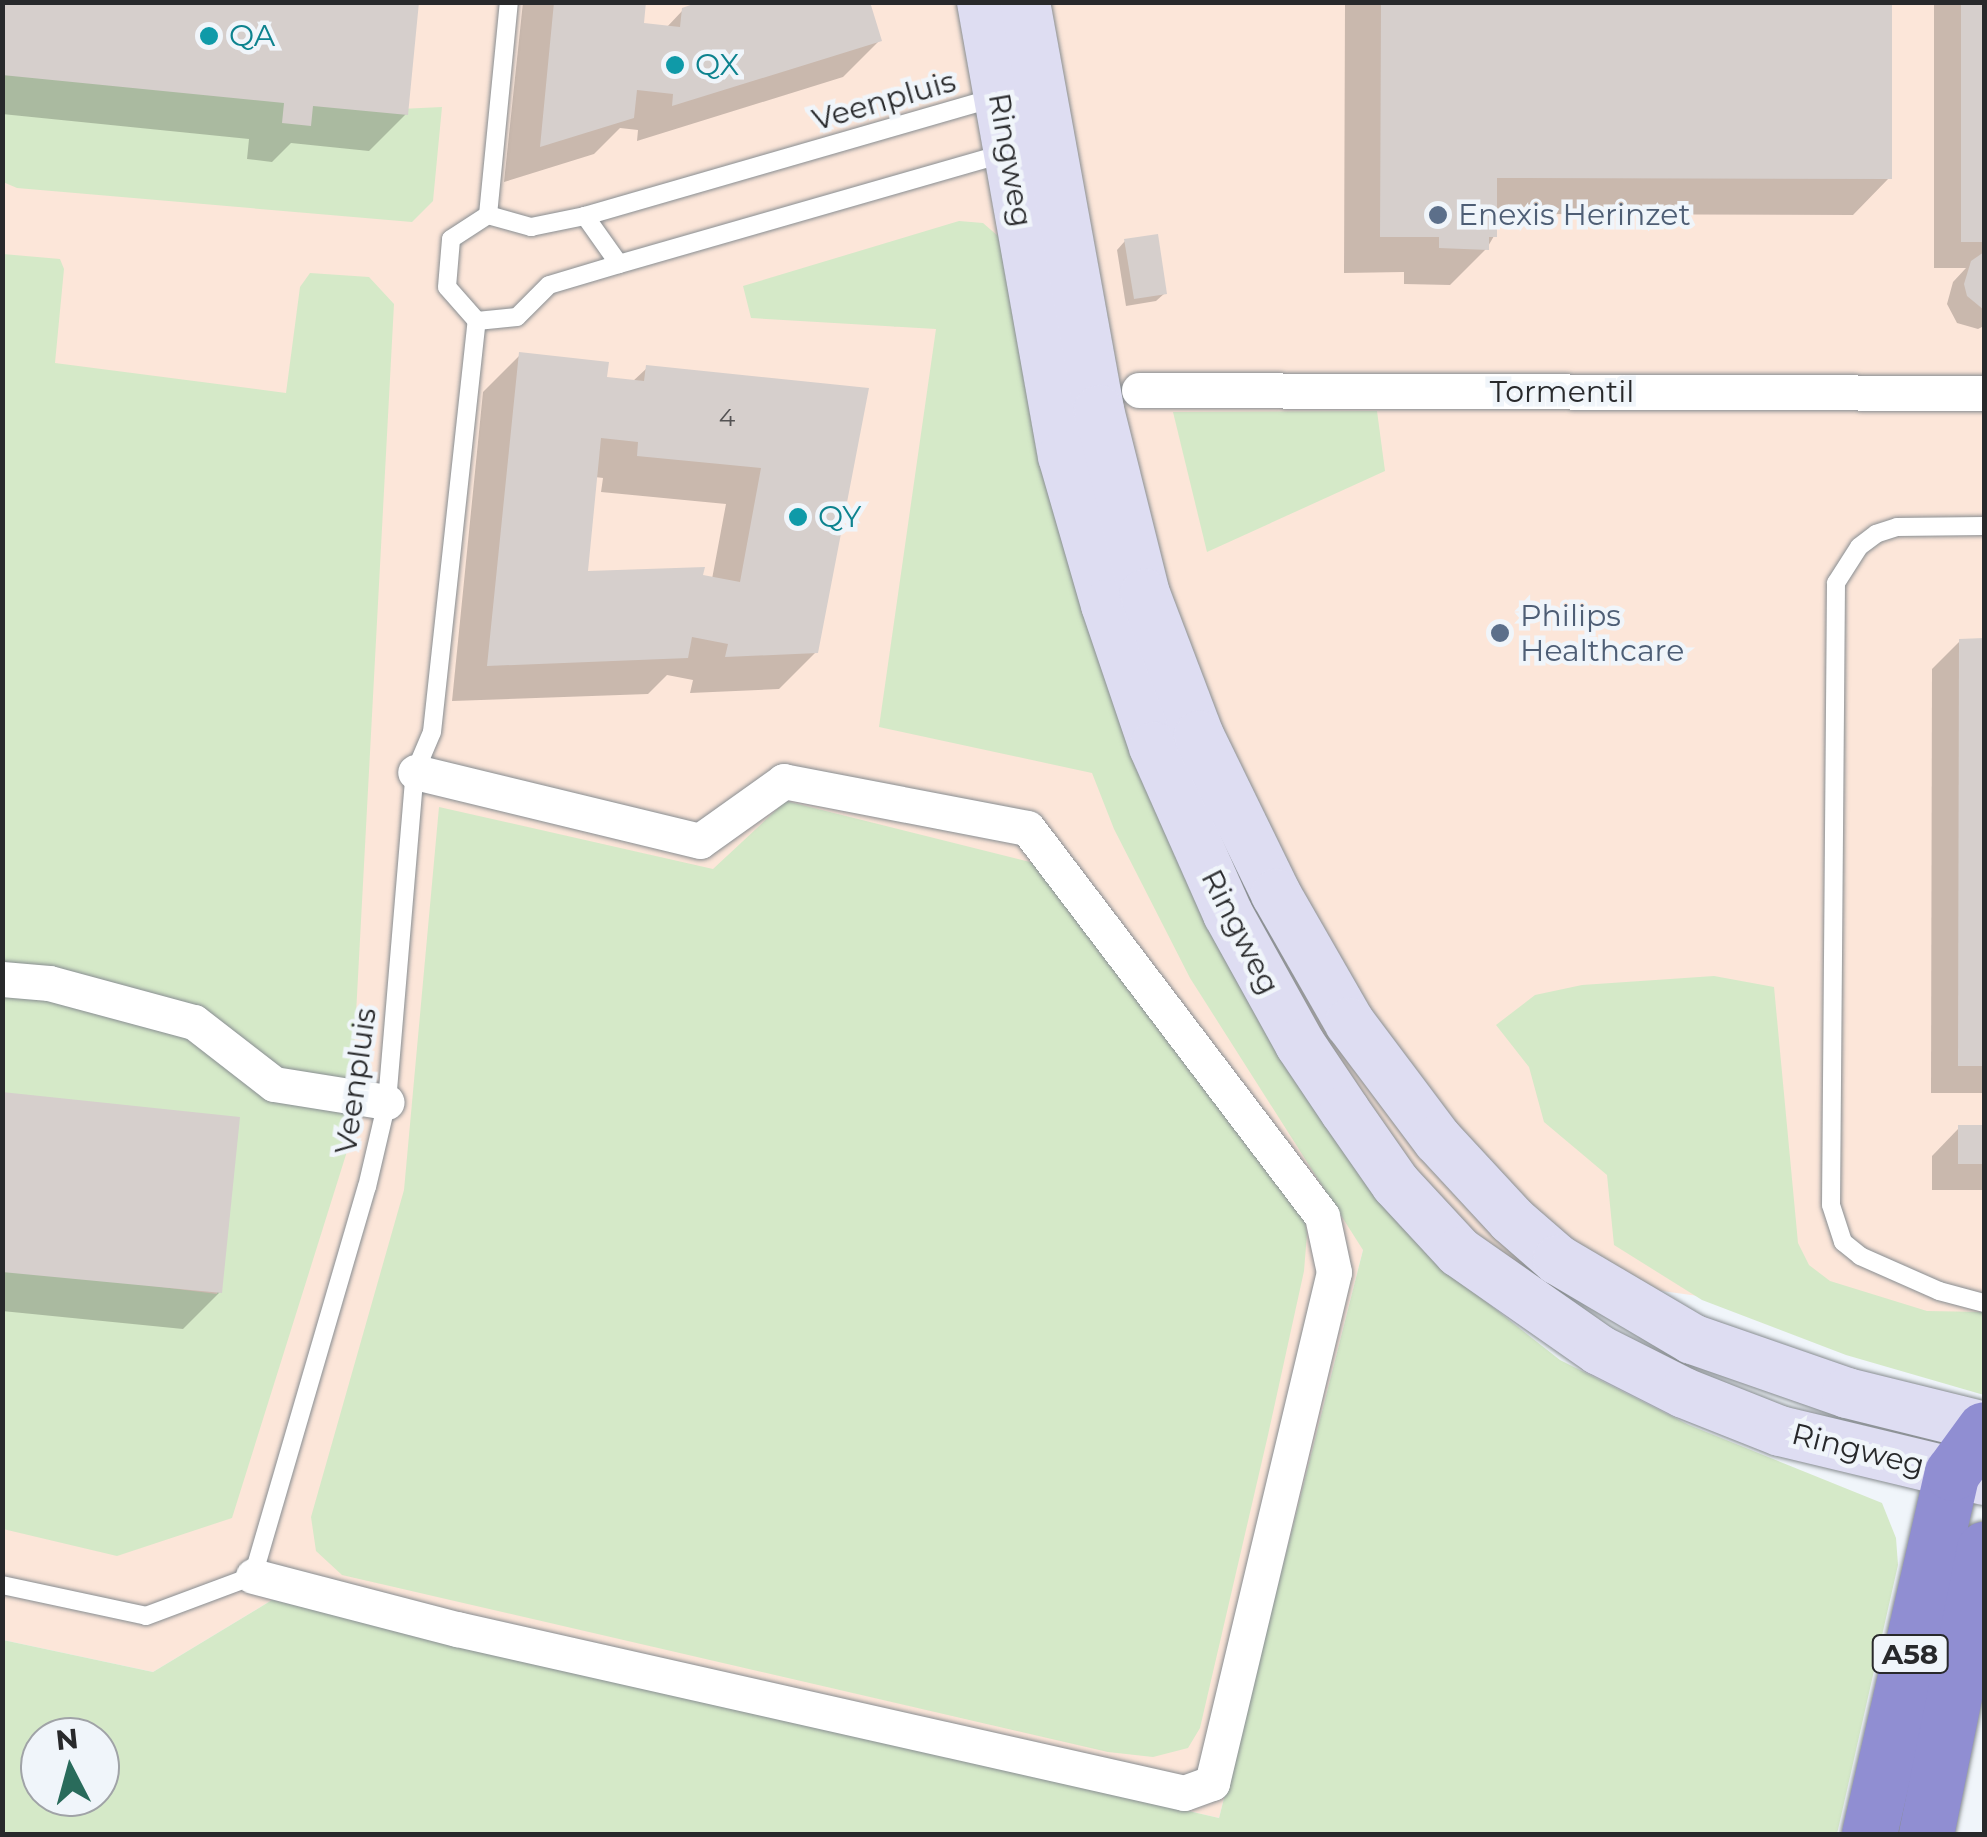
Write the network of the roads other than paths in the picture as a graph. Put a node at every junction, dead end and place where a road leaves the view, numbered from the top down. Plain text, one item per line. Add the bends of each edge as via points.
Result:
1 (509, 2) edge
2 (982, 2) edge
3 (1026, 2) edge
4 (1021, 119) junction
5 (488, 215) junction
6 (585, 216) junction
7 (619, 264) junction
8 (477, 322) junction
9 (1139, 390) dead end
10 (1984, 393) edge
11 (1984, 526) edge
12 (416, 772) junction
13 (2, 979) edge
14 (387, 1102) junction
15 (1984, 1303) edge
16 (1984, 1428) edge
17 (1968, 1476) edge
18 (1984, 1550) edge
19 (253, 1576) junction
20 (2, 1585) edge
21 (1976, 1622) edge
22 (1869, 1834) edge
23 (1926, 1834) edge

1 - 5 lane
2 - 4 main road, Ringweg
3 - 4 main road, Ringweg
4 - 6 lane, Veenpluis
4 - 7 lane
4 - 16 main road, Ringweg via 1145,594 1200,736 1276,894 1371,1052 1438,1140 1512,1220 1601,1288 1692,1339 1766,1367
4 - 17 main road, Ringweg via 1063,456 1154,747 1262,978 1396,1184 1459,1252 1512,1294 1684,1394 1780,1431
5 - 6 lane, Veenpluis via 531,227
5 - 8 lane via 451,239 447,287
6 - 7 lane
7 - 8 lane via 548,284 518,316
8 - 12 lane, Veenpluis via 432,732
9 - 10 street, Tormentil
11 - 15 lane via 1897,527 1876,534 1836,583 1831,1205 1843,1242 1860,1256
12 - 14 lane, Veenpluis
12 - 19 street via 700,841 784,781 1027,828 1322,1216 1334,1272 1212,1783 1184,1793 476,1634
13 - 14 street via 48,983 194,1022 274,1084
14 - 19 lane, Veenpluis
16 - 17 highway, A58
17 - 22 highway, A58
18 - 21 highway, A58
19 - 20 lane via 146,1616
21 - 23 highway, A58

